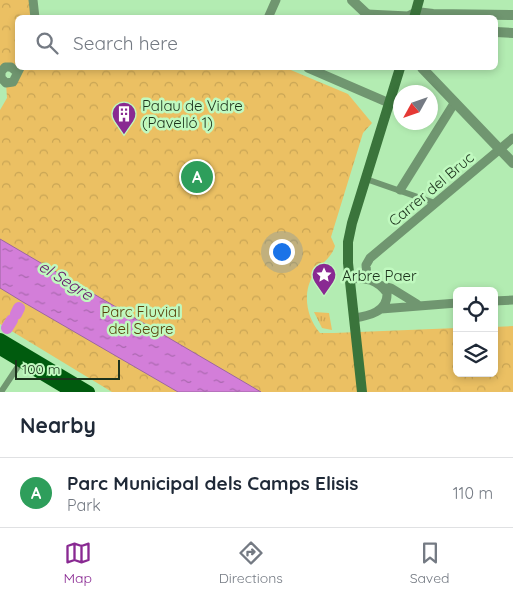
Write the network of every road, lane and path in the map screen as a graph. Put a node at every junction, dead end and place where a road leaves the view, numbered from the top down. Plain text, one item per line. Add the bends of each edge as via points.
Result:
1 (33, 0) edge
2 (276, 0) edge
3 (352, 0) edge
4 (419, 0) edge
5 (35, 15) edge
6 (269, 15) edge
7 (368, 15) edge
8 (418, 15) edge
9 (427, 15) edge
10 (513, 15) edge
11 (498, 32) edge
12 (513, 33) edge
13 (15, 69) edge
14 (18, 70) edge
15 (313, 70) edge
16 (399, 70) edge
17 (424, 70) edge
18 (0, 73) edge
19 (455, 102) junction
20 (389, 103) junction
21 (513, 138) edge
22 (500, 149) junction
23 (513, 163) edge
24 (366, 179) junction
25 (400, 190) junction
26 (435, 203) junction
27 (366, 278) junction
28 (350, 279) junction
29 (378, 284) junction
30 (513, 300) edge
31 (498, 301) edge
32 (453, 303) edge
33 (417, 304) junction
34 (381, 309) junction
35 (354, 318) junction
36 (0, 339) edge
37 (0, 349) edge
38 (22, 362) junction
39 (1, 392) edge
40 (72, 392) edge
41 (89, 392) edge
42 (362, 392) edge

1 - 5 street
2 - 6 street
3 - 7 street
4 - 8 main road
9 - 10 street
11 - 12 street
13 - 18 street via 8,67
14 - 18 street via 16,80 8,84
15 - 20 street
16 - 20 main road
17 - 19 street
19 - 22 street
19 - 25 street
20 - 24 main road
21 - 22 street, Carrer del Bruc
22 - 23 street
22 - 26 street, Carrer del Bruc
24 - 25 street
24 - 28 main road via 352,223 348,254
25 - 26 street
26 - 27 street, Carrer del Bruc via 367,262
27 - 28 street
27 - 29 street
28 - 35 main road
29 - 33 street
29 - 34 street via 387,296 387,302
30 - 31 street
32 - 33 street
33 - 34 street
34 - 35 street
35 - 42 main road
36 - 41 main road
37 - 38 main road
38 - 39 street
38 - 40 main road

